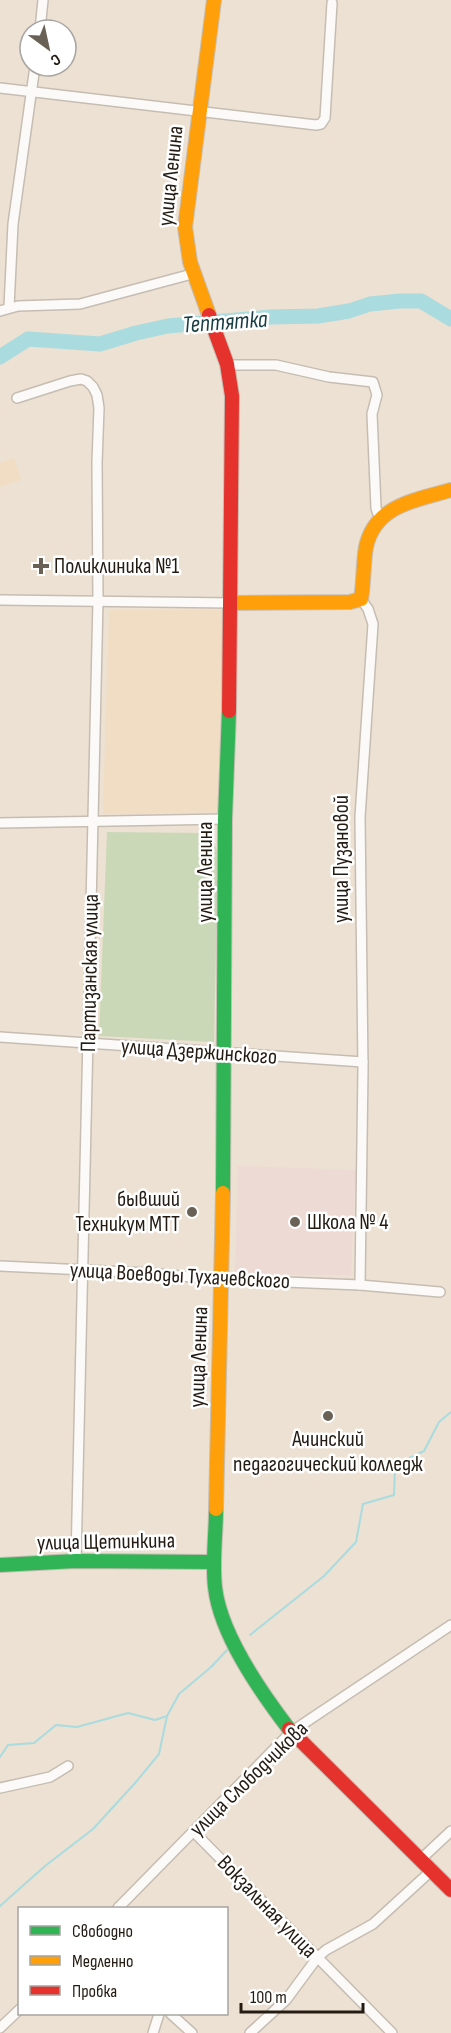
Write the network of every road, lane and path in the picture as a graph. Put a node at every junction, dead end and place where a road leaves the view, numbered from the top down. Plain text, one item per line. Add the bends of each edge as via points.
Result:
1 (44, 0) edge
2 (214, 0) edge
3 (332, 3) dead end
4 (42, 18) edge
5 (34, 78) edge
6 (0, 88) edge
7 (32, 93) junction
8 (199, 113) junction
9 (192, 273) junction
10 (4, 309) edge
11 (227, 365) junction
12 (17, 398) dead end
13 (451, 490) edge
14 (379, 517) junction
15 (361, 599) junction
16 (0, 600) edge
17 (98, 600) junction
18 (231, 603) junction
19 (225, 819) junction
20 (93, 822) junction
21 (0, 823) edge
22 (0, 1037) edge
23 (88, 1044) junction
24 (225, 1054) junction
25 (363, 1062) junction
26 (0, 1266) edge
27 (83, 1269) junction
28 (222, 1279) junction
29 (360, 1285) junction
30 (440, 1292) dead end
31 (76, 1561) junction
32 (213, 1562) junction
33 (0, 1565) edge
34 (451, 1625) edge
35 (291, 1732) junction
36 (68, 1766) dead end
37 (0, 1788) edge
38 (451, 1830) edge
39 (194, 1832) junction
40 (420, 1860) junction
41 (431, 1870) junction
42 (451, 1890) edge
43 (119, 1907) edge
44 (317, 1958) junction
45 (18, 2011) edge
46 (158, 2015) edge
47 (173, 2015) edge
48 (0, 2028) edge
49 (153, 2033) edge
50 (192, 2033) edge
51 (250, 2033) edge
52 (392, 2033) edge

1 - 4 street
2 - 8 main road, улица Ленина
3 - 8 street via 325,118 321,124
5 - 7 street
6 - 7 street
7 - 8 street
7 - 10 street
8 - 9 main road, улица Ленина via 185,227
9 - 10 street via 80,304
9 - 11 main road, улица Ленина
11 - 14 street via 276,365 329,378 373,382 377,394 372,414 375,508
11 - 18 main road, улица Ленина via 232,396
12 - 17 street, Партизанская улица via 81,379 93,387 99,408
13 - 14 main road via 393,508
14 - 15 main road via 367,545
15 - 18 main road
15 - 25 street, улица Пузановой via 373,624 360,817
16 - 17 street
17 - 18 street
17 - 20 street, Партизанская улица
18 - 19 main road, улица Ленина
19 - 20 street
19 - 24 main road, улица Ленина
20 - 21 street
20 - 23 street, Партизанская улица
22 - 23 street, улица Дзержинского
23 - 24 street, улица Дзержинского
23 - 27 street, Партизанская улица
24 - 25 street, улица Дзержинского
24 - 28 main road, улица Ленина
25 - 29 street, улица Пузановой
26 - 27 street, улица Воеводы Тухачевского
27 - 28 street, улица Воеводы Тухачевского
27 - 31 street, Партизанская улица
28 - 29 street, улица Воеводы Тухачевского
28 - 32 main road, улица Ленина
29 - 30 street, улица Воеводы Тухачевского
31 - 32 main road, улица Щетинкина
31 - 33 main road, улица Щетинкина
32 - 35 main road, улица Ленина via 218,1606 233,1642
34 - 35 street, улица Слободчикова
35 - 39 street, улица Слободчикова
35 - 40 main road, улица Ленина
36 - 37 street via 50,1777
38 - 40 street
39 - 43 street, улица Слободчикова
39 - 44 street, Вокзальная улица
40 - 41 main road, улица Ленина
41 - 42 main road, улица Ленина
41 - 44 street via 373,1924
44 - 51 street via 286,2000
44 - 52 street, Вокзальная улица
45 - 48 street
46 - 49 street
47 - 50 street

